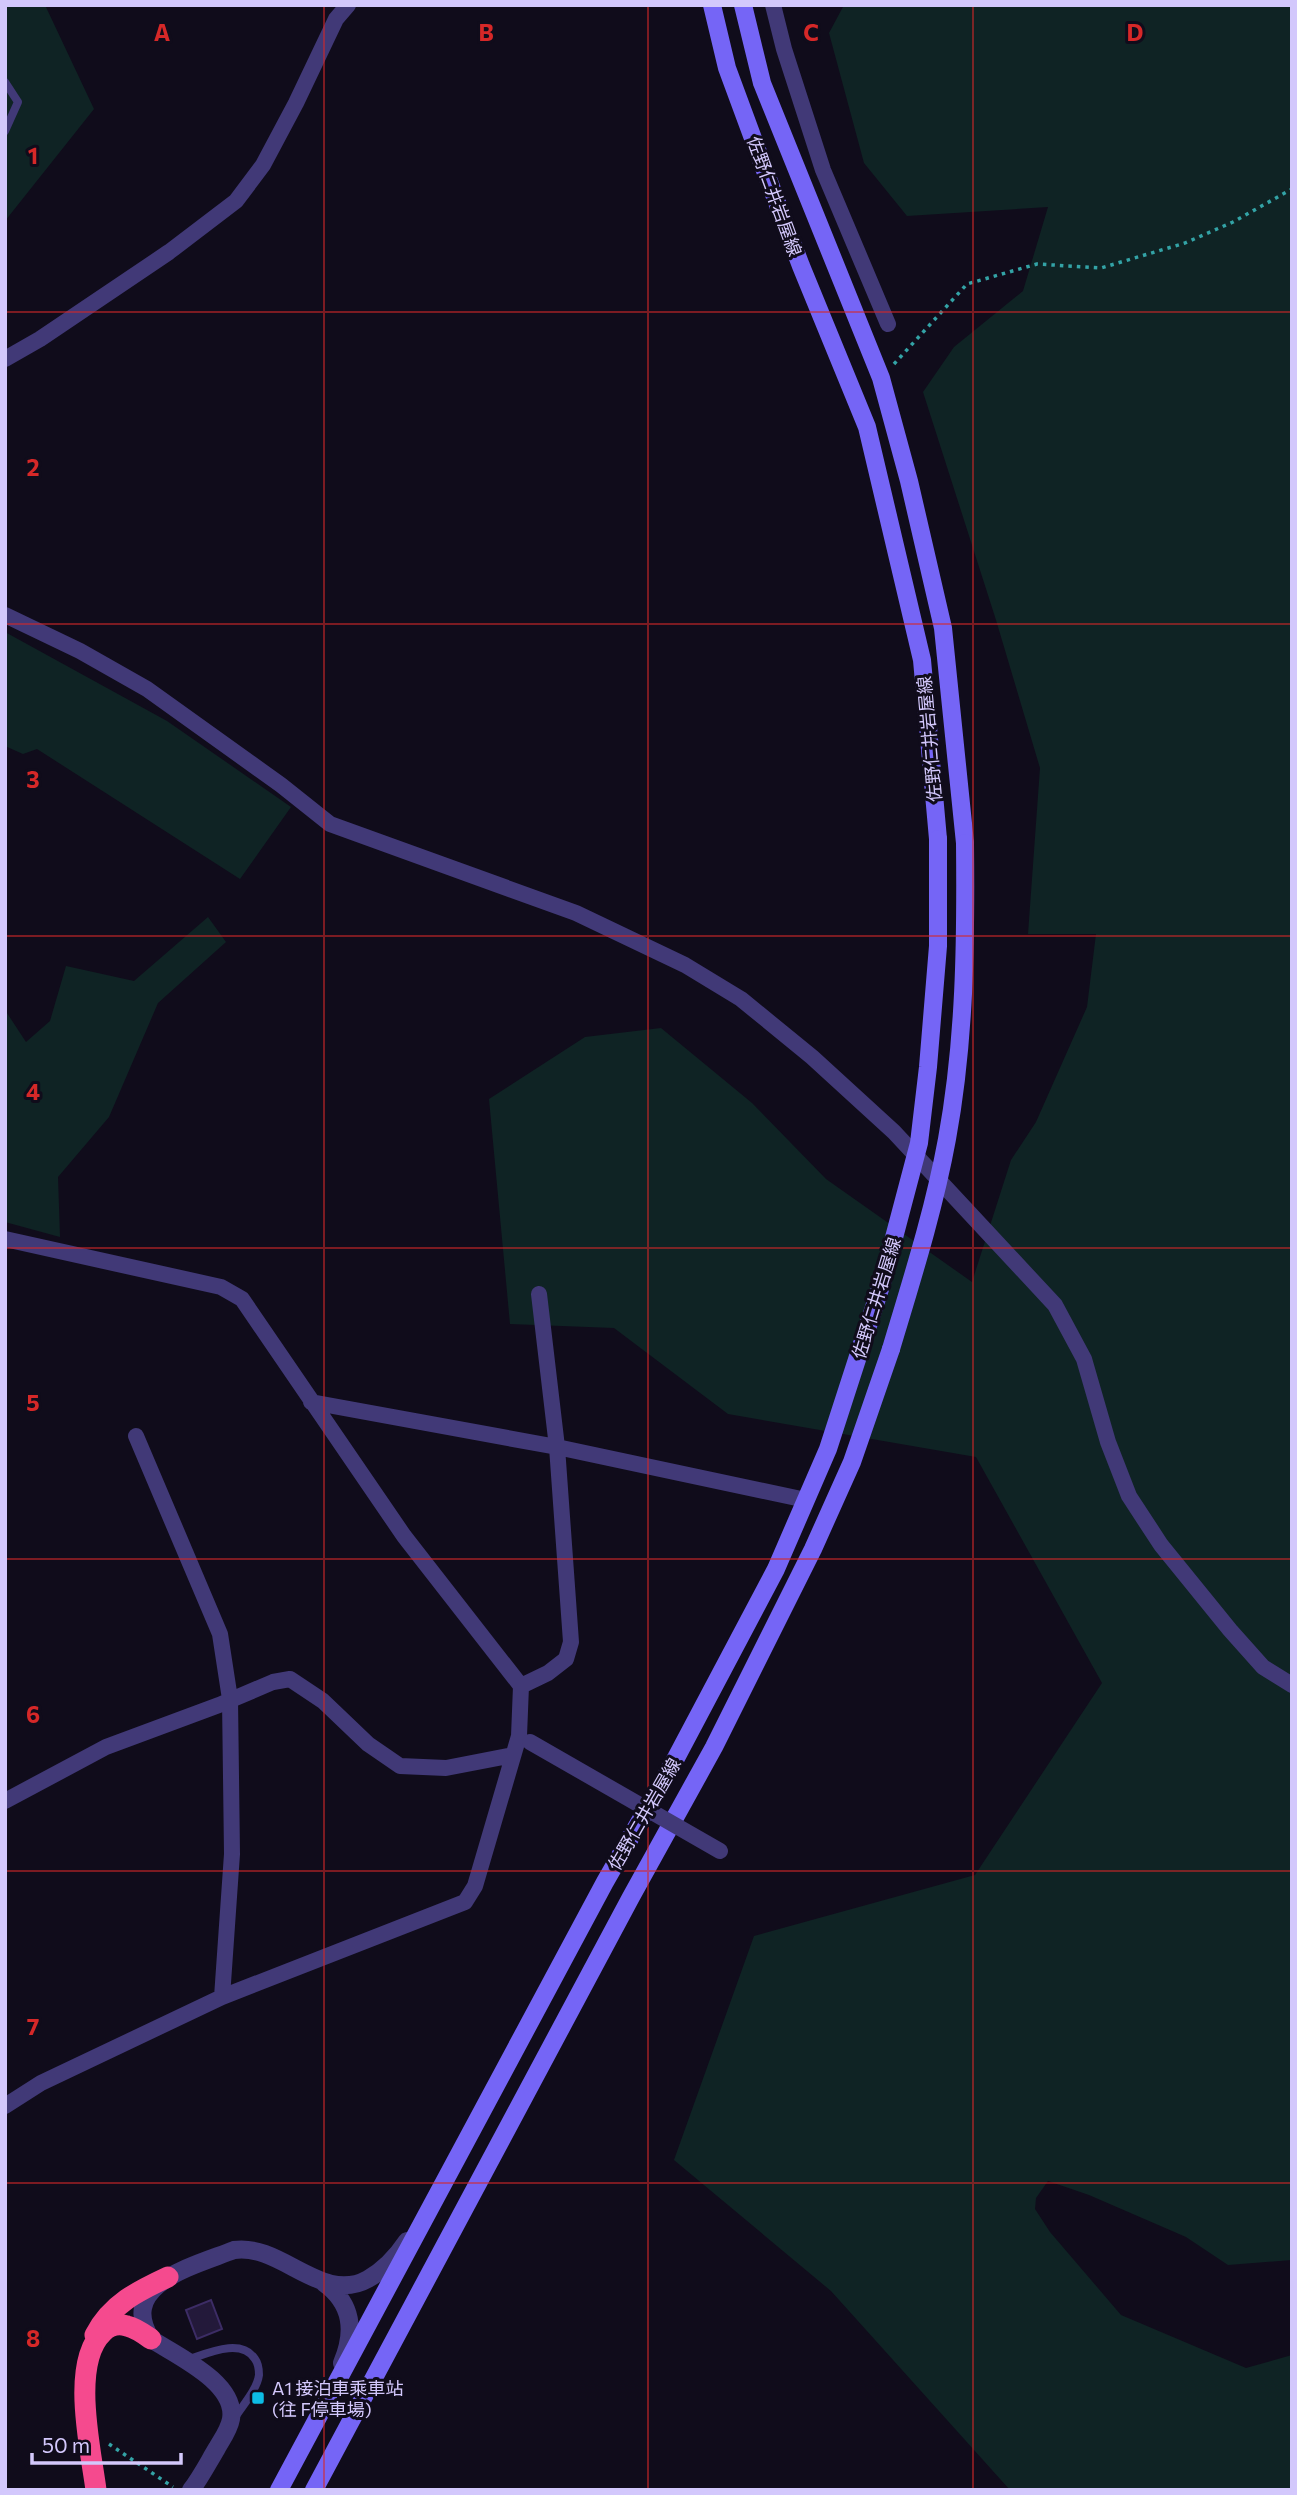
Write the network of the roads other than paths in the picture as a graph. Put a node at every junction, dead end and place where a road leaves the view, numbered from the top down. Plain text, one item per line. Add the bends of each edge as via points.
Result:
1 (348, 5) edge
2 (712, 5) edge
3 (743, 5) edge
4 (773, 5) edge
5 (5, 82) edge
6 (5, 131) edge
7 (888, 324) dead end
8 (5, 359) edge
9 (5, 615) edge
10 (5, 1238) edge
11 (539, 1294) dead end
12 (311, 1402) junction
13 (136, 1436) dead end
14 (557, 1447) junction
15 (806, 1500) junction
16 (1292, 1685) edge
17 (521, 1686) junction
18 (230, 1699) junction
19 (525, 1739) junction
20 (513, 1755) junction
21 (5, 1801) edge
22 (720, 1851) dead end
23 (222, 1997) junction
24 (5, 2106) edge
25 (459, 2153) junction
26 (168, 2277) junction
27 (323, 2281) junction
28 (151, 2339) junction
29 (88, 2356) junction
30 (184, 2361) junction
31 (319, 2414) junction
32 (228, 2429) junction
33 (96, 2490) edge
34 (191, 2490) edge
35 (279, 2490) edge
36 (316, 2490) edge

1 - 8 street via 336,19 263,165 236,201
2 - 15 main road, 佐野仁井岩屋線, bridge via 727,68 867,428 922,660 938,839 938,946 919,1143 882,1283 828,1449
3 - 36 main road, 佐野仁井岩屋線, bridge via 762,83 881,378 943,628 965,843 960,1041 947,1138 926,1232 891,1349 852,1462 813,1549 720,1735
4 - 7 street via 823,170
5 - 6 lane via 18,102
9 - 16 street via 147,689 330,824 576,913 661,954 741,999 812,1057 894,1132 1055,1305 1084,1359 1129,1496 1161,1545 1230,1629 1263,1667
10 - 12 street via 221,1287 242,1299
11 - 14 street
12 - 14 street
12 - 17 street via 404,1536
13 - 18 street via 220,1634
14 - 15 street
14 - 17 street via 571,1642 566,1659
15 - 25 main road, 佐野仁井岩屋線 via 776,1569 676,1758
17 - 19 street
18 - 20 street via 290,1679 400,1766 446,1768
18 - 21 street via 106,1747
18 - 23 street via 232,1854
19 - 20 street
19 - 22 street, bridge
20 - 23 street via 475,1886 465,1902
23 - 24 street via 41,2083
25 - 27 street via 407,2241 385,2268 349,2286
25 - 31 main road, 佐野仁井岩屋線
26 - 27 street via 244,2249 267,2254
26 - 28 street via 142,2307
26 - 29 highway via 135,2292 113,2309
27 - 31 street via 342,2299 351,2325 346,2354
28 - 29 highway via 117,2325 99,2335
28 - 30 street
29 - 33 highway via 86,2402
30 - 32 street via 214,2380 228,2397
30 - 32 lane via 238,2348 255,2358 259,2376
31 - 35 main road, 佐野仁井岩屋線
32 - 34 street

